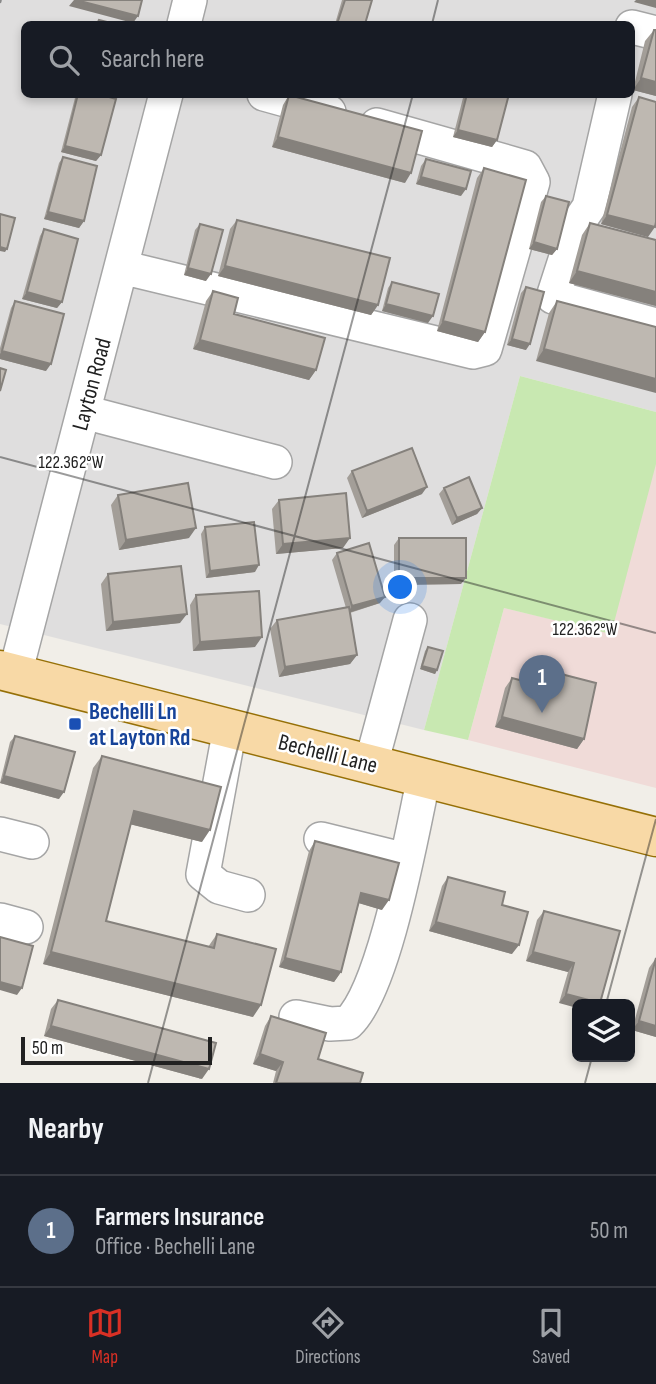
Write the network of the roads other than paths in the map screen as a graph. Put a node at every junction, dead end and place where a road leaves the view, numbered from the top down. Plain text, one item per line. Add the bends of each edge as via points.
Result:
1 (190, 0) edge
2 (185, 21) edge
3 (635, 28) edge
4 (656, 33) edge
5 (165, 98) edge
6 (278, 98) edge
7 (614, 98) edge
8 (121, 267) junction
9 (656, 325) edge
10 (84, 412) junction
11 (275, 462) dead end
12 (410, 620) dead end
13 (8, 672) edge
14 (230, 728) junction
15 (371, 764) junction
16 (424, 778) junction
17 (0, 834) edge
18 (656, 836) edge
19 (321, 839) edge
20 (32, 842) dead end
21 (406, 860) junction
22 (248, 895) dead end
23 (296, 1017) dead end

1 - 2 street
3 - 4 street
5 - 8 street, Layton Road
6 - 8 street via 525,167 533,182 485,349 473,352
7 - 9 street via 589,206 576,226 553,297
8 - 10 street, Layton Road
10 - 11 street
10 - 13 street, Layton Road
12 - 15 street
13 - 14 main road, Bechelli Lane
14 - 15 main road, Bechelli Lane
14 - 22 street via 203,874 219,887
15 - 16 main road, Bechelli Lane
16 - 18 main road, Bechelli Lane
16 - 21 street
17 - 20 street
19 - 21 street
21 - 23 street via 378,967 359,1012 348,1023

